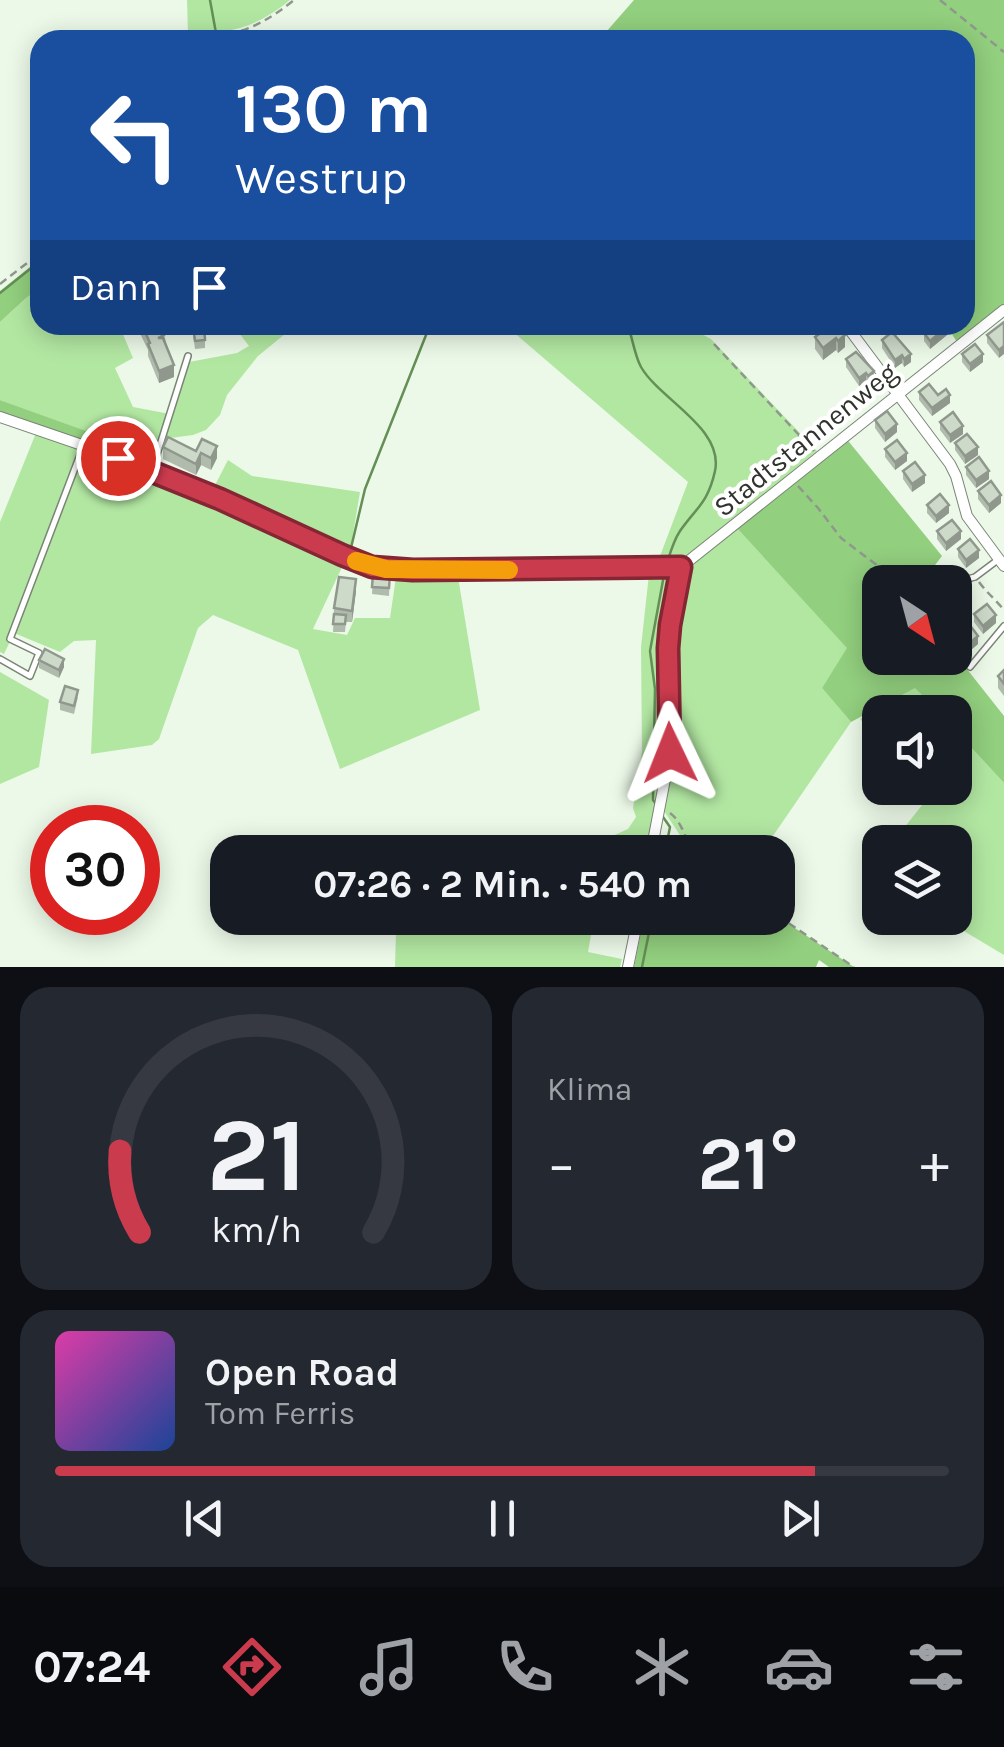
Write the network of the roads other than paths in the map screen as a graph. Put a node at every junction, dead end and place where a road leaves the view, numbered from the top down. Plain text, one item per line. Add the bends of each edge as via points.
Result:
1 (1004, 310) edge
2 (975, 333) edge
3 (854, 335) edge
4 (972, 335) edge
5 (188, 356) dead end
6 (897, 394) junction
7 (0, 417) edge
8 (83, 445) junction
9 (152, 470) junction
10 (1001, 563) edge
11 (681, 567) junction
12 (972, 578) edge
13 (1004, 626) edge
14 (0, 659) edge
15 (972, 665) edge
16 (655, 835) edge
17 (635, 935) edge
18 (628, 967) edge

1 - 2 street, Stadtstannenweg
3 - 6 street
4 - 6 street, Stadtstannenweg
5 - 9 lane
6 - 10 street via 950,464 968,516
6 - 11 street, Stadtstannenweg
7 - 8 street
8 - 9 street
8 - 14 lane via 10,639 39,653 30,676
9 - 11 street via 386,569
10 - 12 lane
11 - 16 street via 669,636 670,753
13 - 15 lane
17 - 18 street

